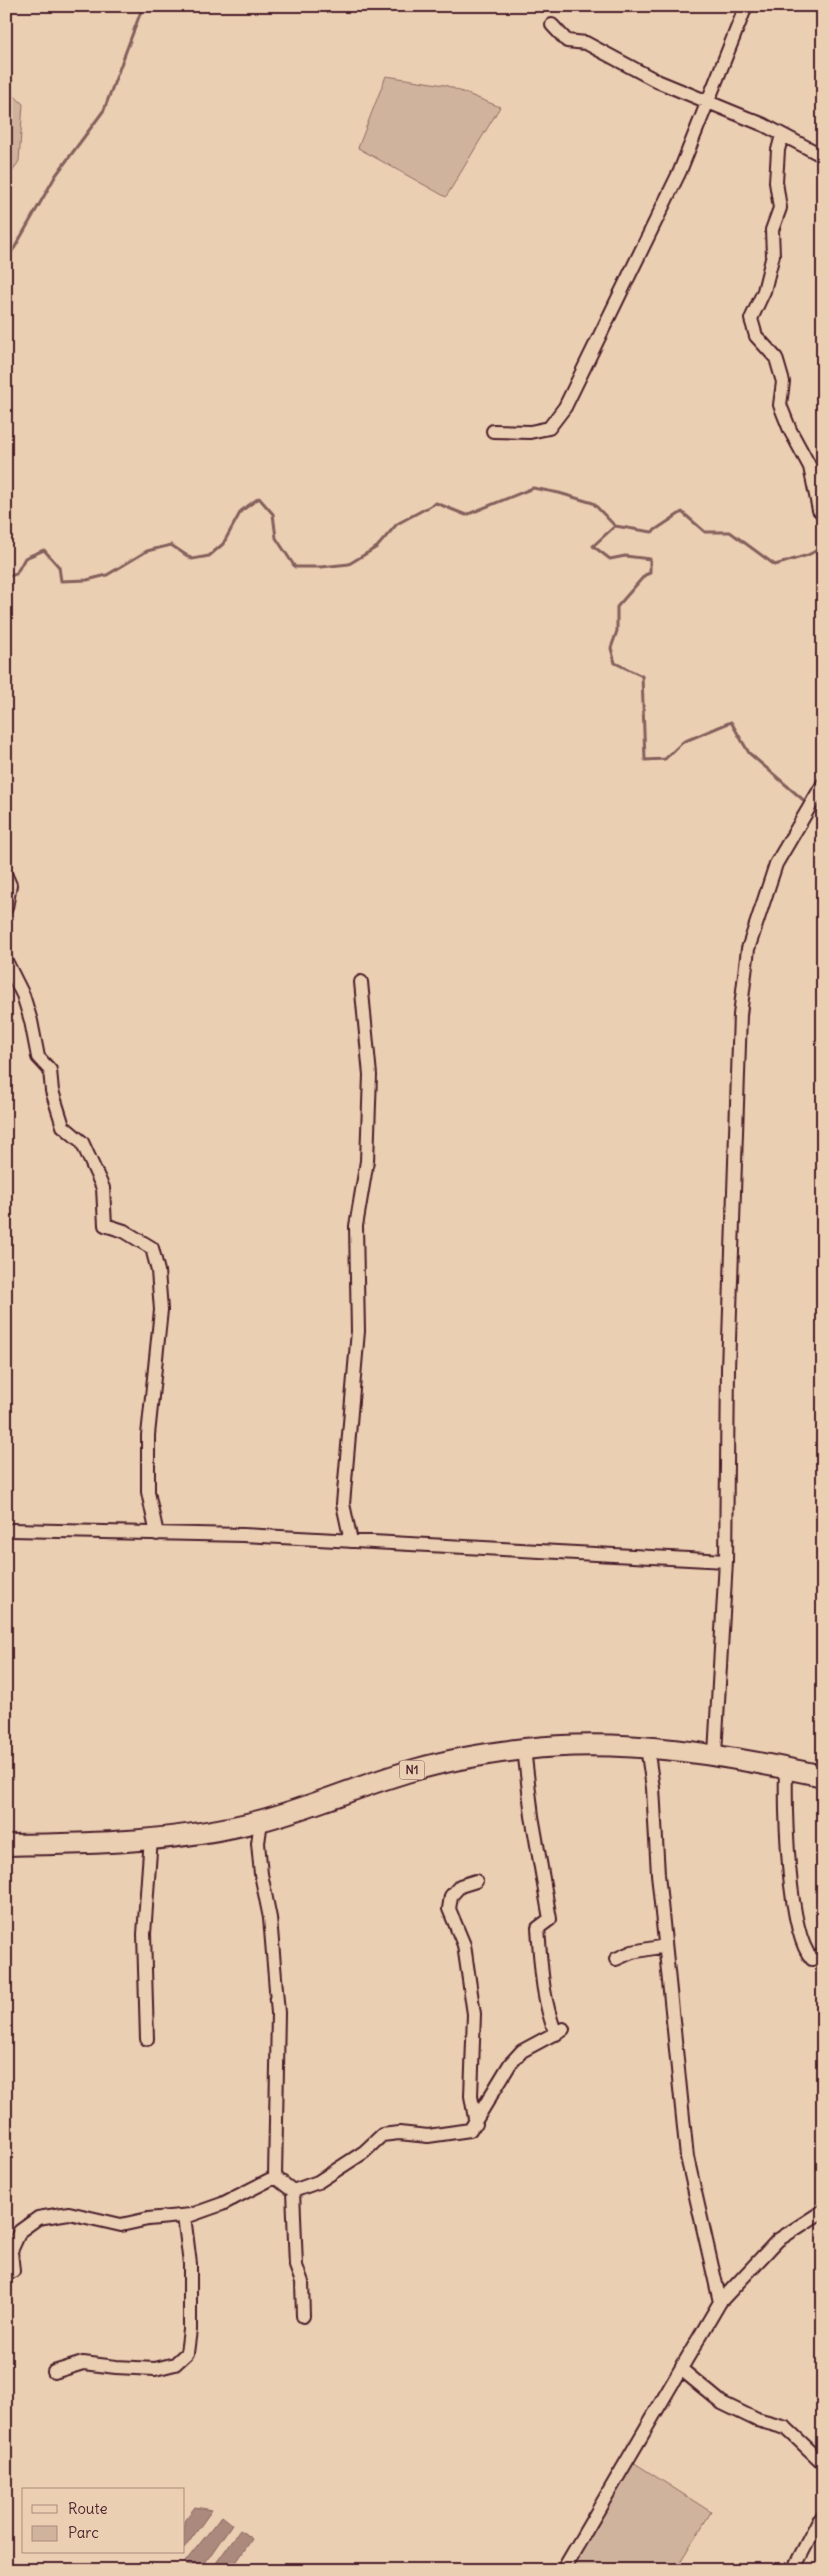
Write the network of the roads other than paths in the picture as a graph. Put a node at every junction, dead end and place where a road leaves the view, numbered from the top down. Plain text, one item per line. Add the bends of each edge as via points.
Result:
1 (746, 6) edge
2 (552, 25) dead end
3 (708, 101) junction
4 (782, 135) junction
5 (823, 156) edge
6 (493, 431) dead end
7 (823, 513) edge
8 (823, 784) edge
9 (6, 876) edge
10 (6, 908) edge
11 (6, 961) edge
12 (360, 982) dead end
13 (12, 1530) dead end
14 (157, 1534) junction
15 (352, 1541) junction
16 (726, 1561) junction
17 (647, 1747) junction
18 (524, 1749) junction
19 (716, 1754) junction
20 (786, 1768) junction
21 (823, 1776) edge
22 (261, 1821) junction
23 (151, 1838) junction
24 (6, 1846) edge
25 (476, 1882) dead end
26 (665, 1946) junction
27 (823, 1955) edge
28 (616, 1958) dead end
29 (147, 2039) dead end
30 (476, 2124) junction
31 (275, 2177) junction
32 (293, 2191) junction
33 (823, 2211) edge
34 (184, 2216) junction
35 (13, 2272) dead end
36 (720, 2302) junction
37 (303, 2316) dead end
38 (681, 2369) junction
39 (54, 2372) dead end
40 (823, 2463) edge
41 (823, 2517) edge
42 (563, 2570) edge
43 (793, 2570) edge

1 - 3 street
2 - 3 street via 567,41 586,43 657,81
3 - 4 street
3 - 6 street via 676,180 565,407 550,428 530,432
4 - 5 street
4 - 7 street via 776,182 780,208 772,230 773,255 764,291 751,319 756,336 776,358 783,382 780,405 810,467 819,510
8 - 16 street via 773,873 748,949 740,1015 728,1369
9 - 10 street via 10,885
11 - 14 street via 23,994 38,1056 50,1070 56,1108 63,1126 82,1142 103,1188 105,1225 124,1231 152,1248 158,1271 161,1310 148,1435 148,1492
12 - 15 street via 370,1075 367,1161 356,1226 358,1331 344,1504
13 - 14 street
14 - 15 street
15 - 16 street
16 - 19 street
17 - 18 main road, N1
17 - 19 main road, N1
17 - 26 street
18 - 22 main road, N1 via 415,1769
18 - 30 street via 550,1919 538,1928 546,2008 560,2032 522,2051 510,2064
19 - 20 main road, N1
20 - 21 main road, N1
20 - 27 street via 786,1842 799,1935 804,1950 812,1958
22 - 23 main road, N1
22 - 31 street via 258,1843 270,1918 278,2013
23 - 24 main road, N1
23 - 29 street via 144,1934
25 - 30 street via 460,1886 451,1896 449,1909 464,1945 474,2014 471,2096
26 - 28 street
26 - 36 street via 686,2157
30 - 32 street via 470,2130 428,2136 382,2135 364,2152 318,2182
31 - 32 street
31 - 34 street via 222,2204
32 - 37 street via 296,2266 302,2282
33 - 36 street via 778,2240
34 - 35 street via 121,2225 69,2213 38,2218 20,2231 11,2251
34 - 39 street via 190,2264 187,2353 175,2364 155,2368 116,2368 83,2363
36 - 38 street
38 - 40 street via 722,2402 757,2420 786,2428
38 - 42 street
41 - 43 street

